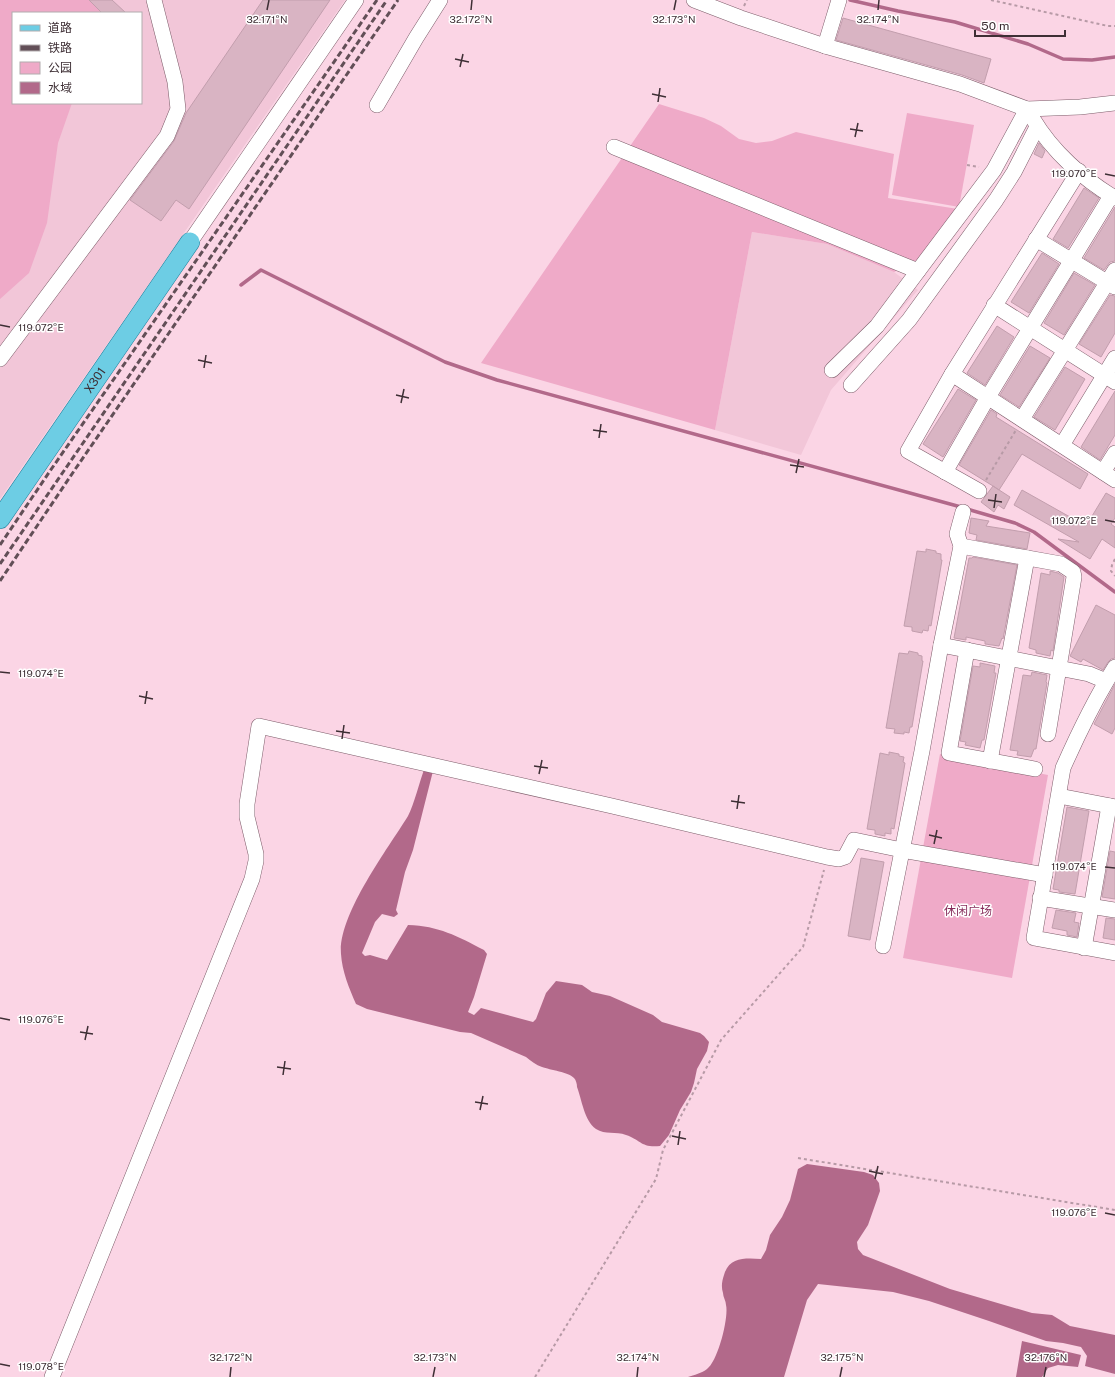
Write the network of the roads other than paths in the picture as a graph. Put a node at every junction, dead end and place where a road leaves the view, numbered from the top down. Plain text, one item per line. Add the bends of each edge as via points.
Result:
1 (154, 0) edge
2 (356, 0) edge
3 (440, 0) edge
4 (694, 0) edge
5 (838, 3) edge
6 (716, 4) edge
7 (825, 46) junction
8 (1115, 103) edge
9 (377, 105) dead end
10 (1027, 109) junction
11 (1037, 126) junction
12 (614, 147) dead end
13 (1078, 171) junction
14 (1113, 197) edge
15 (1036, 239) junction
16 (190, 242) joint
17 (1072, 261) junction
18 (918, 271) junction
19 (1113, 280) edge
20 (994, 305) junction
21 (1030, 328) junction
22 (1065, 350) junction
23 (1115, 358) edge
24 (0, 359) edge
25 (832, 370) dead end
26 (952, 374) junction
27 (1110, 378) edge
28 (851, 385) dead end
29 (988, 397) junction
30 (1022, 419) junction
31 (1062, 445) junction
32 (1115, 453) edge
33 (944, 472) junction
34 (1109, 476) edge
35 (979, 491) road end
36 (963, 512) dead end
37 (0, 519) edge
38 (961, 546) junction
39 (1027, 558) junction
40 (941, 645) junction
41 (967, 650) junction
42 (1008, 658) junction
43 (1115, 667) edge
44 (1059, 668) junction
45 (1106, 681) junction
46 (1048, 734) dead end
47 (990, 761) junction
48 (1035, 769) dead end
49 (1059, 796) junction
50 (1112, 807) edge
51 (902, 850) junction
52 (1045, 875) junction
53 (1040, 898) junction
54 (1092, 907) junction
55 (1115, 910) edge
56 (883, 946) dead end
57 (1084, 948) junction
58 (1115, 953) edge
59 (52, 1377) edge

1 - 24 street via 175,82 178,109 170,130
2 - 16 street
3 - 9 street
4 - 6 street
5 - 7 street
6 - 7 street via 740,18
7 - 10 street via 960,84
8 - 10 street
10 - 11 street
10 - 18 street via 994,170
11 - 13 street
11 - 28 street via 1014,172 918,308
12 - 18 street
13 - 14 street
13 - 15 street
14 - 17 street
15 - 17 street
15 - 20 street
16 - 37 main road, X301 / X301
17 - 19 street
17 - 21 street
18 - 25 street via 877,326
19 - 22 street
20 - 21 street
20 - 26 street
21 - 22 street
21 - 29 street
22 - 27 street
22 - 30 street
23 - 27 street
26 - 29 street
26 - 33 street via 908,451
27 - 31 street
29 - 30 street
29 - 33 street
30 - 31 street
31 - 34 street
32 - 34 street
33 - 35 street
36 - 38 street via 957,534
38 - 39 street
38 - 40 street
39 - 42 street
39 - 44 street via 1061,564 1073,572
40 - 41 street
40 - 51 street
41 - 42 street
41 - 47 street via 949,753
42 - 44 street
42 - 47 street
43 - 45 street
44 - 45 street via 1089,674
44 - 46 street
45 - 49 street via 1063,768
47 - 48 street
49 - 50 street
49 - 52 street
50 - 54 street
51 - 52 street
51 - 56 street
51 - 59 street via 854,840 845,857 827,857 260,726 247,804 247,817 256,854 252,879
52 - 53 street
53 - 54 street
53 - 57 street via 1034,938
54 - 55 street
54 - 57 street
57 - 58 street

